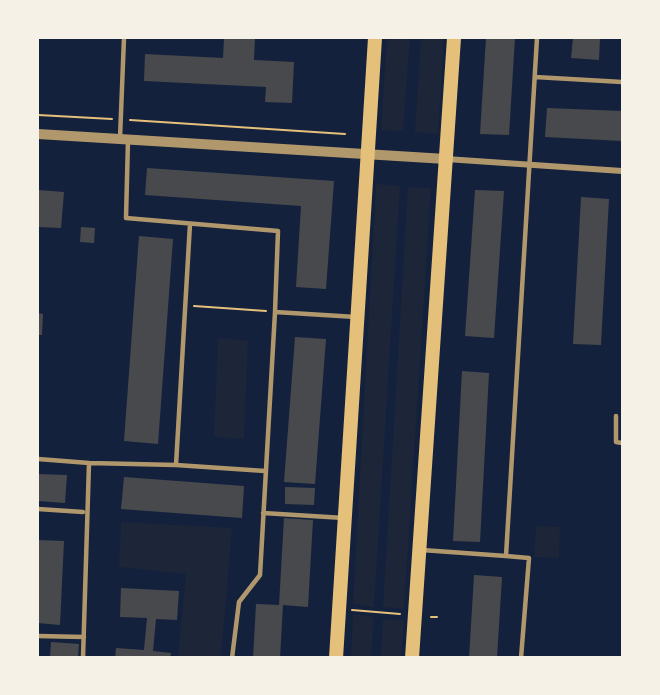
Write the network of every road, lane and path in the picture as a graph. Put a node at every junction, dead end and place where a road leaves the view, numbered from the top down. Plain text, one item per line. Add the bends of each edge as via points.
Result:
1 (124, 38) edge
2 (375, 38) edge
3 (454, 38) edge
4 (537, 38) edge
5 (535, 77) junction
6 (622, 82) edge
7 (38, 115) edge
8 (120, 120) junction
9 (38, 134) edge
10 (345, 134) dead end
11 (124, 139) junction
12 (367, 154) junction
13 (446, 159) junction
14 (528, 164) junction
15 (622, 171) edge
16 (190, 224) junction
17 (186, 306) junction
18 (275, 312) junction
19 (356, 317) junction
20 (616, 416) dead end
21 (622, 443) edge
22 (38, 459) edge
23 (89, 463) junction
24 (176, 465) junction
25 (265, 471) junction
26 (38, 509) edge
27 (83, 512) dead end
28 (263, 513) junction
29 (345, 518) junction
30 (421, 550) junction
31 (506, 556) junction
32 (352, 610) dead end
33 (404, 615) dead end
34 (431, 617) dead end
35 (437, 617) dead end
36 (38, 636) edge
37 (84, 637) junction
38 (83, 657) edge
39 (232, 657) edge
40 (336, 657) edge
41 (412, 657) edge
42 (521, 657) edge

1 - 8 lane
2 - 12 main road
3 - 13 main road
4 - 5 lane
5 - 6 lane
5 - 14 lane
7 - 8 path
8 - 10 path
8 - 11 lane
9 - 11 street
11 - 12 street
11 - 16 lane via 126,218
12 - 13 street
12 - 19 main road
13 - 14 street
13 - 30 main road
14 - 15 street
14 - 31 lane
16 - 17 lane
16 - 18 lane via 278,231
17 - 18 path
17 - 24 lane
18 - 19 lane
18 - 25 lane
19 - 29 main road
20 - 21 lane via 616,442
22 - 23 lane
23 - 24 lane
23 - 37 lane
24 - 25 lane
25 - 28 lane
26 - 27 lane
28 - 29 lane
28 - 39 lane via 260,575 239,602
29 - 40 main road
30 - 31 lane
30 - 41 main road
31 - 42 lane via 528,558
32 - 33 path
34 - 35 path
36 - 37 lane
37 - 38 lane

